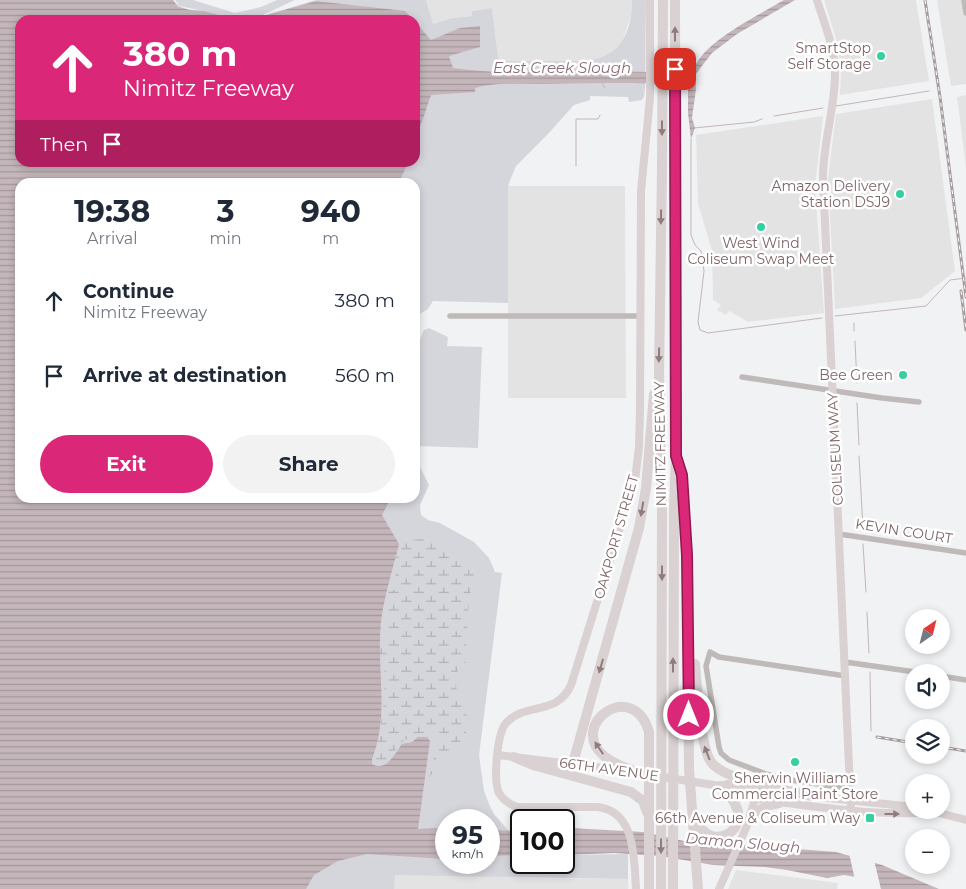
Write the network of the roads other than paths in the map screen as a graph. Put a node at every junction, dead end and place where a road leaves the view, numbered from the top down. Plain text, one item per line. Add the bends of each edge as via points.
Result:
1 (650, 0) edge
2 (663, 0) edge
3 (675, 0) edge
4 (817, 0) edge
5 (964, 0) edge
6 (966, 12) edge
7 (450, 316) dead end
8 (640, 316) junction
9 (659, 374) junction
10 (742, 377) dead end
11 (832, 391) junction
12 (919, 402) dead end
13 (676, 456) junction
14 (839, 534) junction
15 (966, 553) edge
16 (689, 630) junction
17 (845, 662) junction
18 (905, 671) edge
19 (846, 676) junction
20 (950, 677) edge
21 (966, 680) edge
22 (498, 755) junction
23 (514, 757) junction
24 (573, 763) junction
25 (639, 773) junction
26 (720, 786) junction
27 (758, 789) junction
28 (851, 790) junction
29 (812, 796) junction
30 (691, 797) junction
31 (757, 798) junction
32 (852, 801) junction
33 (784, 803) junction
34 (905, 806) edge
35 (851, 812) junction
36 (905, 813) edge
37 (950, 816) edge
38 (966, 820) edge
39 (649, 826) junction
40 (746, 828) junction
41 (636, 889) edge
42 (649, 889) edge
43 (661, 889) edge
44 (673, 889) edge
45 (698, 889) edge
46 (719, 889) edge

1 - 8 street, OAKPORT STREET via 649,116 641,191
2 -> 9 highway, NIMITZ FREEWAY
13 -> 3 highway, NIMITZ FREEWAY
4 - 11 street, COLISEUM WAY via 832,48 835,72 823,177
5 - 6 street
7 - 8 street
8 - 22 street, OAKPORT STREET via 640,429 635,480 574,676 568,691 558,702 508,720 501,732
9 -> 24 highway via 653,398 646,488 639,528
9 -> 43 highway, NIMITZ FREEWAY
10 - 11 street
11 - 12 street
11 - 14 street, COLISEUM WAY
13 - 16 highway via 682,475
44 -> 13 highway, NIMITZ FREEWAY
14 - 15 street, KEVIN COURT
14 - 17 street, COLISEUM WAY
29 -> 16 highway via 727,774 712,764 704,744
16 - 30 highway
17 - 18 street
17 - 19 street, COLISEUM WAY
19 - 28 street, COLISEUM WAY
19 - 28 street via 719,657 710,652 706,666 719,747 724,757 778,777
20 - 21 street
22 - 23 street, 66TH AVENUE
22 - 41 street, OAKPORT STREET via 496,784 498,792 509,804 526,808 607,808 620,815 627,827
23 - 24 street, 66TH AVENUE
23 - 39 highway via 631,792 643,801
24 - 25 street, 66TH AVENUE
25 - 26 street, 66TH AVENUE
25 -> 39 highway via 616,764 603,755 594,742 598,718 615,707 632,709 640,714 649,732
26 - 27 street, 66TH AVENUE via 727,784
26 - 30 highway via 734,802 739,820 726,835 713,837 701,829
26 - 31 street, 66TH AVENUE
27 - 29 street, 66TH AVENUE
27 - 31 street
28 - 32 street, COLISEUM WAY
29 - 32 street, 66TH AVENUE
30 - 45 highway
31 - 33 street, 66TH AVENUE
31 - 40 street
32 - 34 street, 66TH AVENUE
32 - 35 street, COLISEUM WAY
33 - 35 street, 66TH AVENUE
33 - 40 street via 761,808
35 -> 36 street, 66TH AVENUE
37 - 38 street, 66TH AVENUE
39 - 42 highway
40 - 46 street

